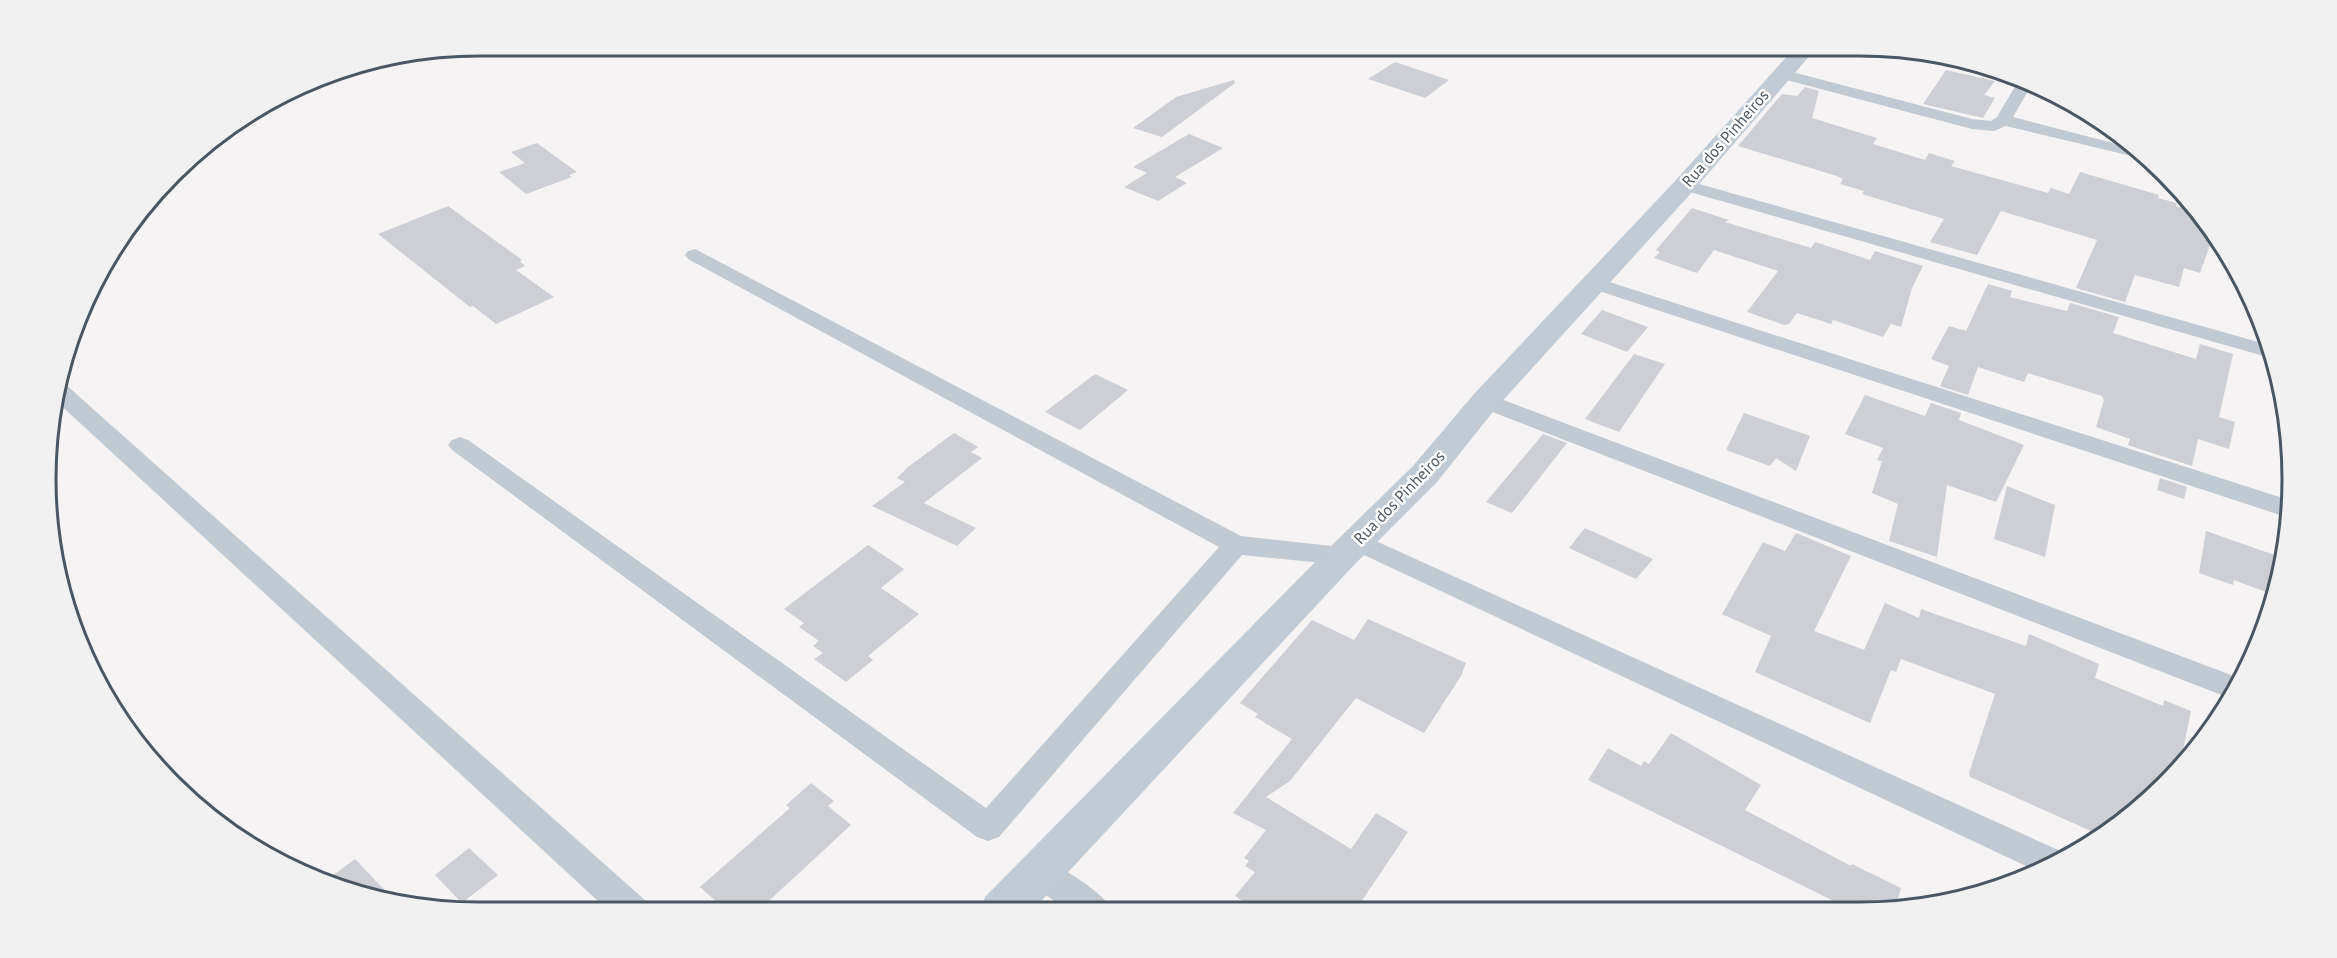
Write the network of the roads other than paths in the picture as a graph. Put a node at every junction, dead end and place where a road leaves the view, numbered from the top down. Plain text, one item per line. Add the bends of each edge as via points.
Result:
1 (1798, 56) edge
2 (1781, 74) junction
3 (2021, 89) edge
4 (2003, 120) junction
5 (2126, 151) edge
6 (1685, 185) junction
7 (695, 255) dead end
8 (1594, 283) junction
9 (2261, 350) edge
10 (64, 395) edge
11 (1485, 401) junction
12 (460, 446) dead end
13 (2281, 506) edge
14 (1236, 545) junction
15 (1349, 549) junction
16 (2228, 686) edge
17 (2045, 859) edge
18 (1038, 872) junction
19 (623, 902) edge
20 (1010, 902) edge
21 (1083, 902) edge

1 - 2 street, Rua dos Pinheiros
2 - 4 street via 1972,124 1994,126
2 - 6 street, Rua dos Pinheiros
3 - 4 street
4 - 5 street
6 - 8 street, Rua dos Pinheiros
6 - 9 street
7 - 14 street
8 - 11 street, Rua dos Pinheiros
8 - 13 street
10 - 19 street
11 - 15 street, Rua dos Pinheiros via 1425,474
11 - 16 street
12 - 14 street via 988,827
14 - 15 street
15 - 17 street
15 - 18 street, Rua dos Pinheiros
18 - 20 street, Rua dos Pinheiros
18 - 21 street

